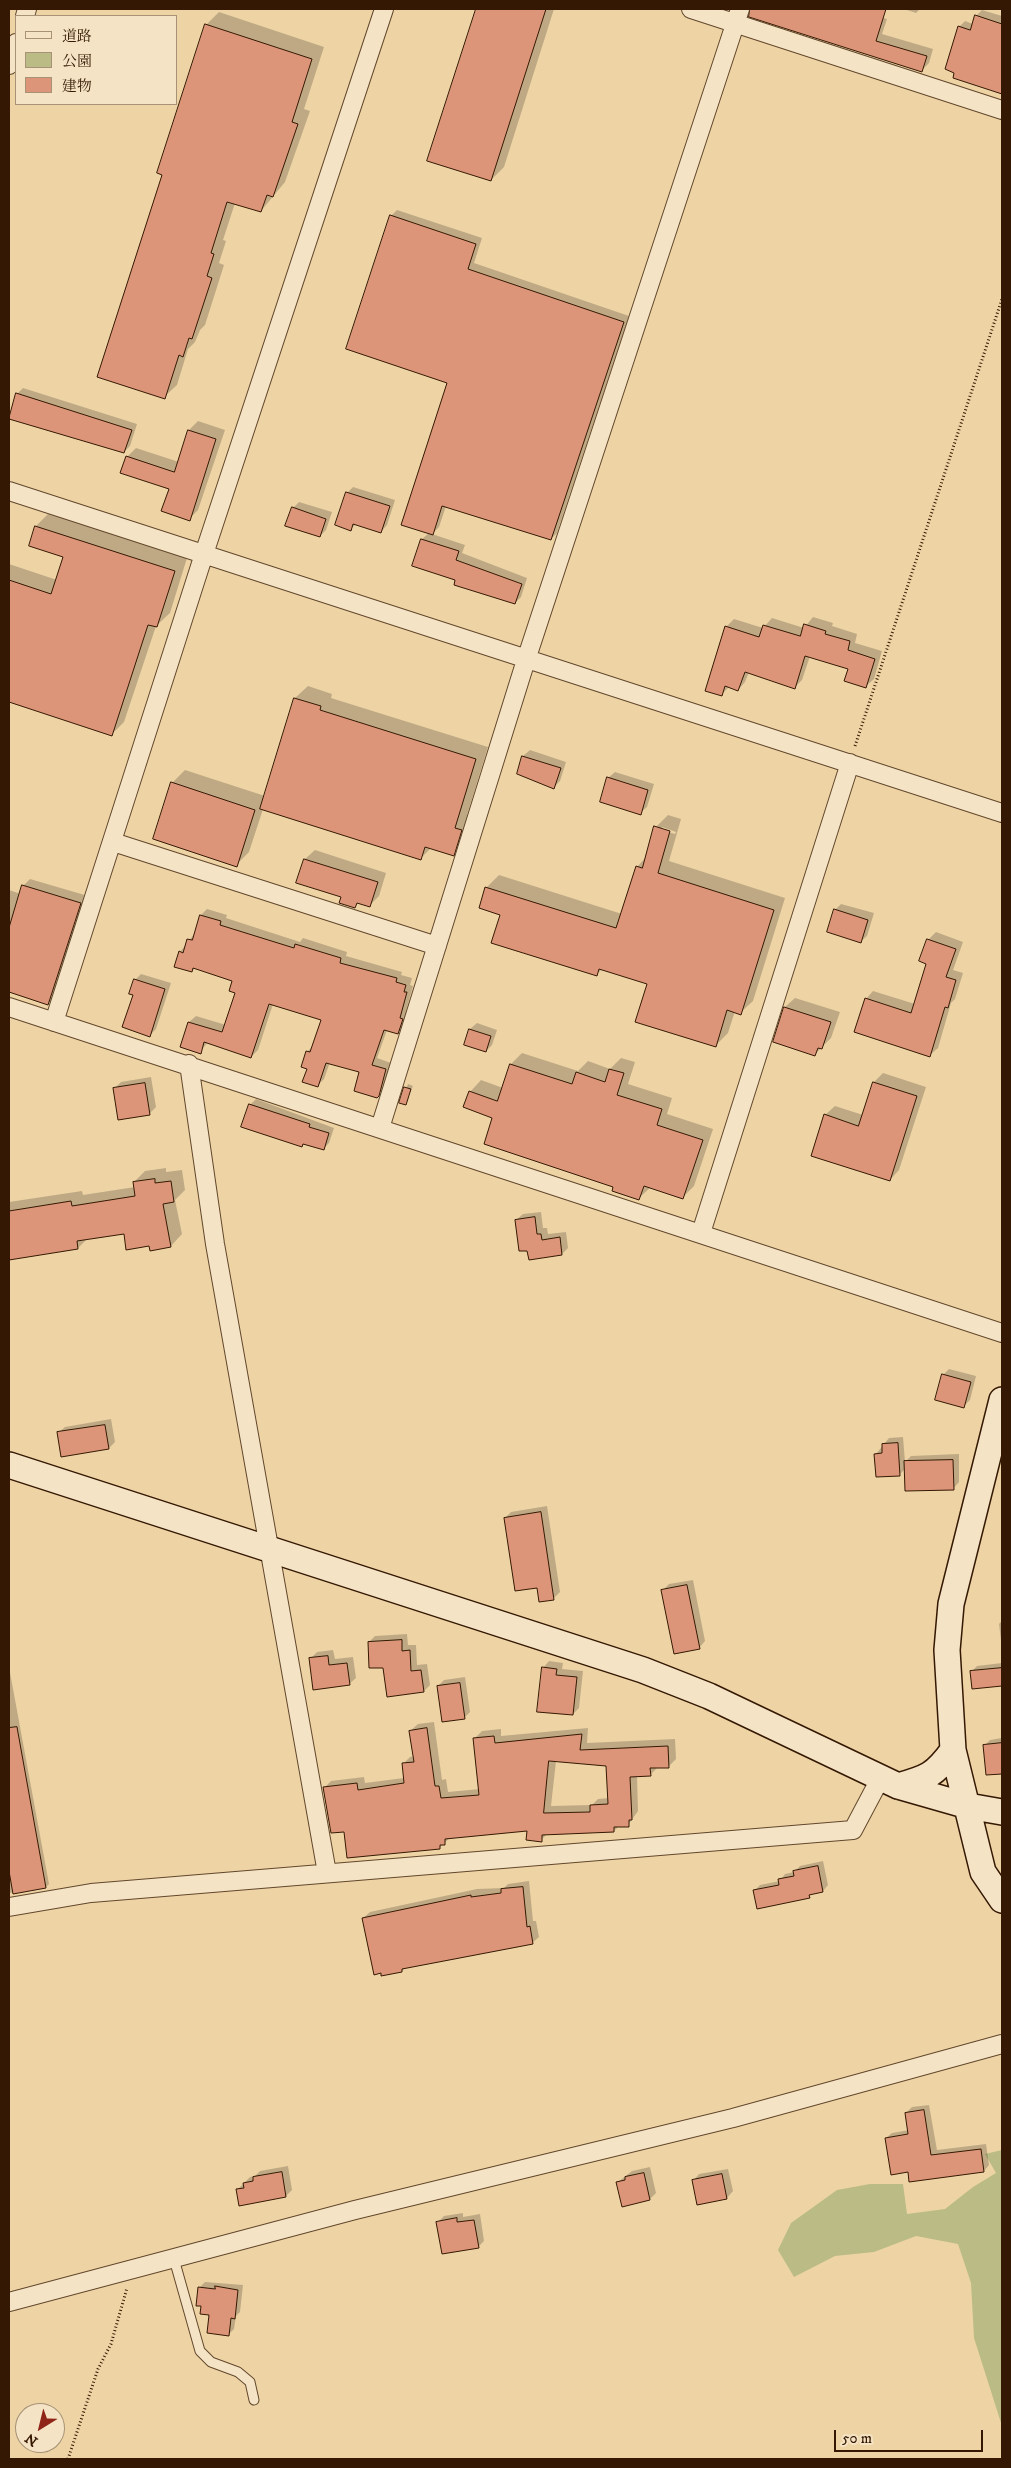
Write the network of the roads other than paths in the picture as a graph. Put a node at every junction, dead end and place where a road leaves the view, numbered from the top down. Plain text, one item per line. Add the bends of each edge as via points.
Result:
1 (384, 9) edge
2 (691, 9) edge
3 (738, 16) edge
4 (15, 45) edge
5 (9, 65) edge
6 (1002, 110) edge
7 (9, 491) edge
8 (204, 554) junction
9 (526, 660) junction
10 (850, 763) junction
11 (1002, 813) edge
12 (113, 842) junction
13 (437, 946) junction
14 (9, 1007) edge
15 (54, 1022) junction
16 (189, 1064) junction
17 (380, 1128) junction
18 (701, 1233) junction
19 (1002, 1332) edge
20 (1002, 1400) edge
21 (9, 1465) edge
22 (272, 1551) junction
23 (953, 1750) junction
24 (889, 1782) junction
25 (968, 1806) junction
26 (1002, 1812) edge
27 (328, 1873) junction
28 (1002, 1900) edge
29 (9, 1907) edge
30 (1002, 2044) edge
31 (174, 2259) junction
32 (9, 2302) edge
33 (254, 2400) dead end

1 - 8 street
2 - 3 street
3 - 6 street
3 - 9 street
4 - 5 street
7 - 8 street
8 - 9 street
8 - 12 street
9 - 10 street
9 - 13 street
10 - 11 street
10 - 18 street
12 - 13 street
12 - 15 street
13 - 17 street
14 - 15 street
15 - 16 street
16 - 17 street
16 - 22 street via 215,1244
17 - 18 street
18 - 19 street
20 - 23 street via 951,1604 947,1650
21 - 22 street
22 - 24 street via 643,1670 708,1696
22 - 27 street
23 - 24 street via 939,1769 920,1780
23 - 25 street
24 - 25 street
24 - 27 street via 853,1830
25 - 26 street
25 - 28 street via 983,1872
27 - 29 street via 91,1893
30 - 31 street via 734,2118 355,2210
31 - 32 street
31 - 33 lane via 200,2351 211,2362 238,2372 250,2382

